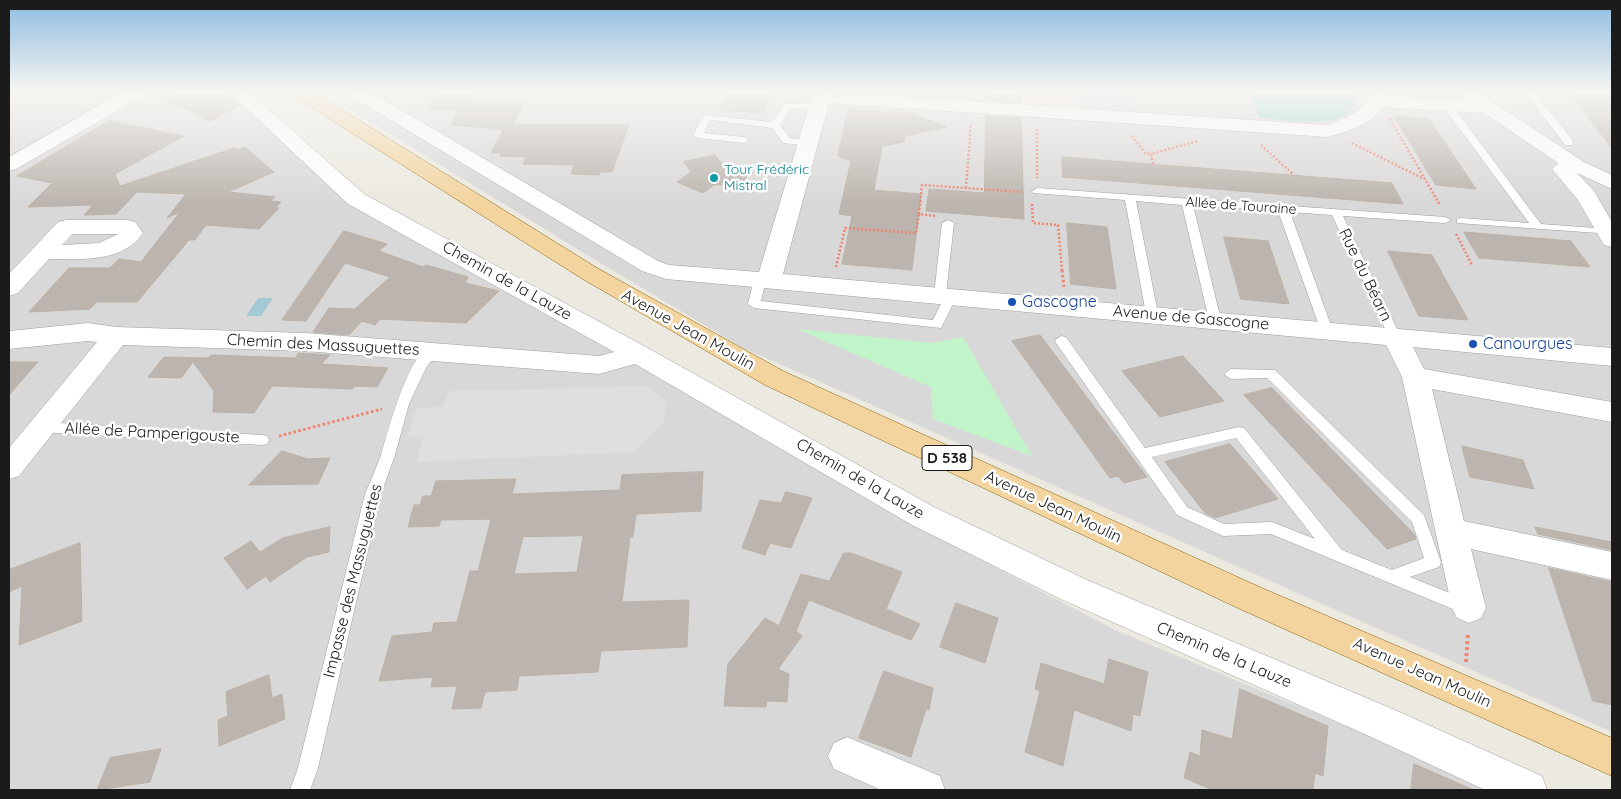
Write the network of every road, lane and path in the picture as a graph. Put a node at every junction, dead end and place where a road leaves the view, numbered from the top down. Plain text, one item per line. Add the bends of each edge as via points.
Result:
1 (45, 128) edge
2 (73, 128) edge
3 (277, 128) edge
4 (357, 128) edge
5 (419, 128) edge
6 (701, 128) edge
7 (777, 128) edge
8 (813, 128) edge
9 (971, 128) edge
10 (1037, 128) edge
11 (1245, 128) edge
12 (1292, 128) edge
13 (1334, 128) edge
14 (1398, 128) edge
15 (1465, 128) edge
16 (1518, 128) edge
17 (1558, 128) edge
18 (1318, 130) junction
19 (1207, 139) dead end
20 (744, 140) dead end
21 (808, 144) junction
22 (1570, 144) dead end
23 (9, 148) edge
24 (1153, 164) dead end
25 (9, 165) edge
26 (1294, 175) dead end
27 (1587, 178) edge
28 (1425, 180) junction
29 (966, 188) junction
30 (1037, 191) junction
31 (1020, 192) dead end
32 (1130, 198) junction
33 (1187, 202) junction
34 (1283, 209) junction
35 (1336, 213) junction
36 (918, 214) junction
37 (1445, 216) joint
38 (948, 223) joint
39 (1457, 225) joint
40 (1538, 227) junction
41 (1610, 236) edge
42 (44, 252) dead end
43 (1472, 265) dead end
44 (765, 279) junction
45 (832, 286) junction
46 (9, 288) edge
47 (946, 296) junction
48 (1065, 306) junction
49 (1152, 314) junction
50 (1215, 320) junction
51 (1327, 330) junction
52 (116, 336) junction
53 (1395, 337) junction
54 (9, 340) edge
55 (1061, 340) dead end
56 (432, 350) junction
57 (635, 352) junction
58 (1612, 357) edge
59 (1231, 374) dead end
60 (1415, 378) junction
61 (402, 404) junction
62 (1612, 412) edge
63 (42, 427) junction
64 (262, 440) joint
65 (1141, 454) junction
66 (9, 468) edge
67 (1452, 532) junction
68 (1338, 555) junction
69 (1612, 566) edge
70 (1390, 577) junction
71 (1469, 608) junction
72 (1466, 672) dead end
73 (847, 756) dead end
74 (1612, 757) edge
75 (1476, 779) edge
76 (300, 790) edge
77 (926, 790) edge
78 (1528, 790) edge

1 - 23 street
2 - 25 street
3 - 57 street, Chemin de la Lauze via 356,199
4 - 74 main road, Avenue Jean Moulin / D 538 via 589,273 774,378 1252,599
5 - 44 street, Avenue de Gascogne via 650,266 681,275
6 - 20 lane via 698,135
7 - 21 lane via 786,141
8 - 21 street
9 - 29 path
10 - 30 path
11 - 26 path
12 - 18 street
13 - 18 street
14 - 28 path
15 - 40 lane
16 - 27 street
17 - 22 lane
18 - 28 path
19 - 24 path via 1151,154
21 - 44 street
27 - 41 street
28 - 37 path
29 - 31 path
29 - 36 path via 922,184
30 - 32 lane, Allée de Touraine
30 - 48 path via 1032,196 1033,223 1058,225
32 - 33 lane, Allée de Touraine
32 - 49 lane
33 - 34 lane, Allée de Touraine
33 - 50 lane
34 - 35 lane, Allée de Touraine
34 - 51 lane
35 - 37 lane, Allée de Touraine
35 - 53 lane, Rue du Béarn
36 - 38 path via 944,217
36 - 45 path via 916,233 845,228
38 - 47 lane
39 - 40 lane
39 - 43 path
40 - 41 lane
42 - 46 street
44 - 45 street, Avenue de Gascogne
44 - 47 lane via 754,304 938,324
45 - 47 street, Avenue de Gascogne
47 - 48 street, Avenue de Gascogne
48 - 49 street, Avenue de Gascogne
49 - 50 street, Avenue de Gascogne
50 - 51 street, Avenue de Gascogne
51 - 53 street, Avenue de Gascogne
52 - 54 street, Chemin des Massuguettes via 88,332
52 - 56 street, Chemin des Massuguettes
52 - 63 street
53 - 58 street, Avenue de Gascogne
53 - 60 street
55 - 65 lane
56 - 57 street, Chemin des Massuguettes via 598,366
56 - 61 lane, Impasse des Massuguettes
57 - 75 street, Chemin de la Lauze via 923,516 1075,590 1382,723
59 - 70 lane via 1270,374 1419,519 1433,562
60 - 62 street
60 - 67 street
61 - 64 path
61 - 76 lane, Impasse des Massuguettes via 373,494
63 - 64 lane, Allée de Pamperigouste
63 - 66 street
65 - 68 lane via 1182,511 1223,530 1272,528
65 - 68 lane via 1239,432
67 - 69 street
67 - 71 street
68 - 70 lane
70 - 71 lane
71 - 72 path
73 - 77 street
75 - 78 street, Chemin de la Lauze

